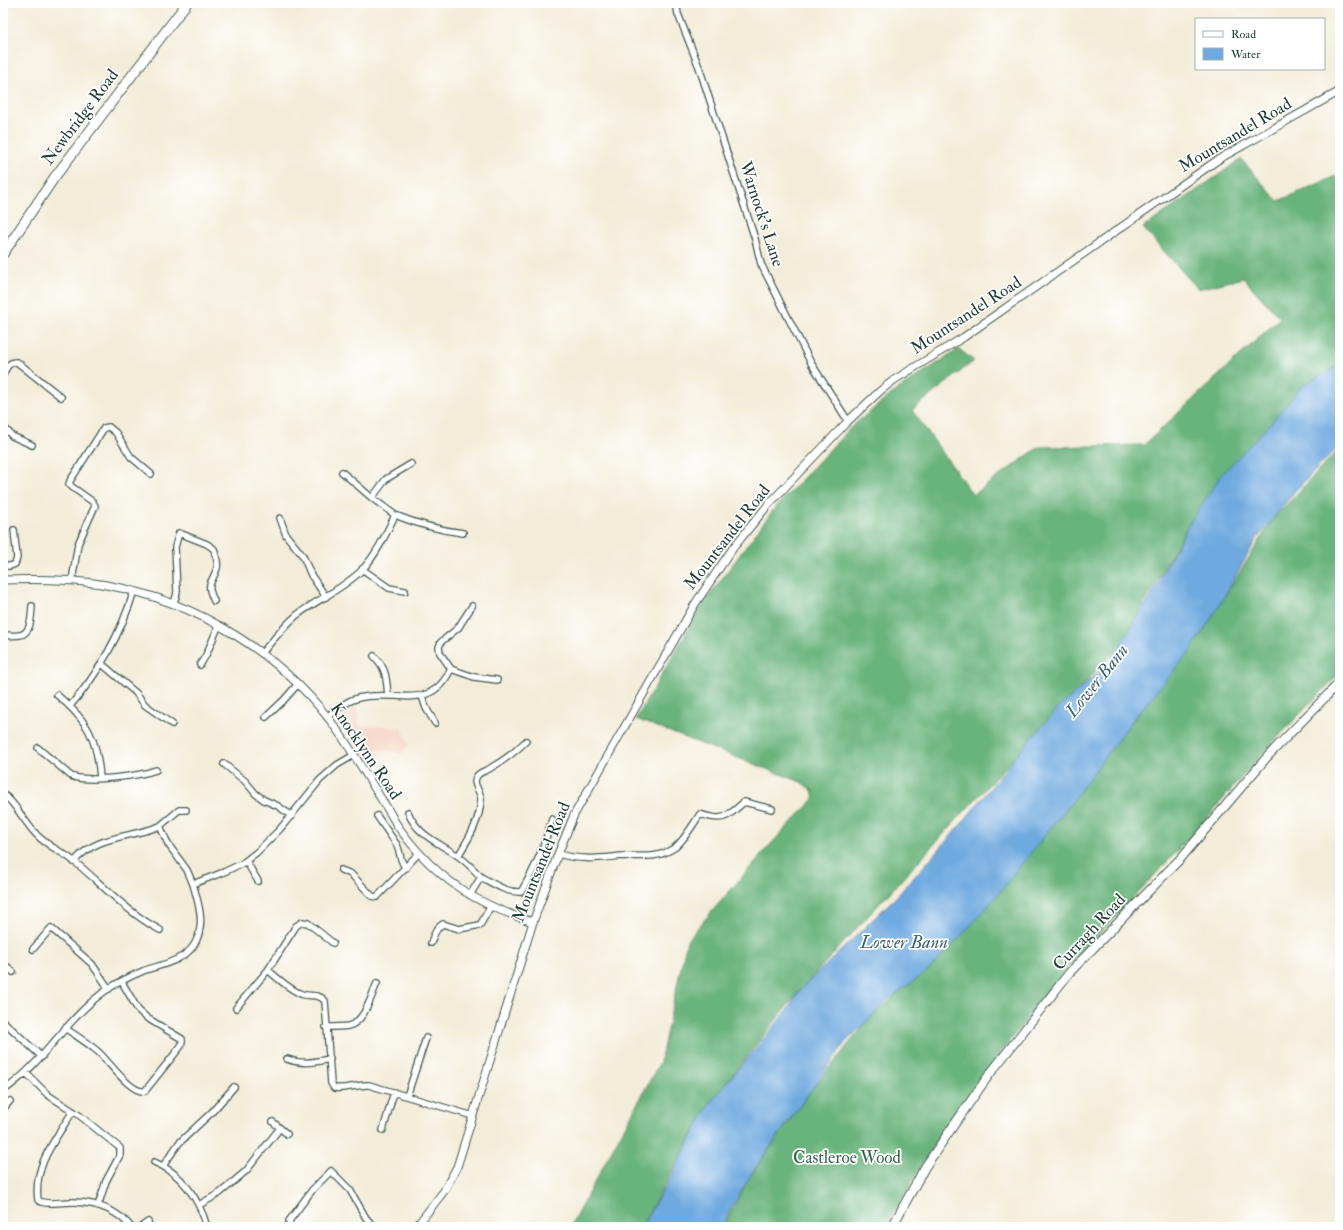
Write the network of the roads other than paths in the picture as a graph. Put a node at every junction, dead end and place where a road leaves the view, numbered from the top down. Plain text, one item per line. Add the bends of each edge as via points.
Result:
1 (187, 3) edge
2 (676, 3) edge
3 (1340, 91) edge
4 (3, 254) edge
5 (3, 375) edge
6 (61, 397) dead end
7 (848, 421) junction
8 (3, 426) edge
9 (32, 445) dead end
10 (411, 464) dead end
11 (342, 472) dead end
12 (151, 474) dead end
13 (372, 498) junction
14 (394, 515) junction
15 (280, 518) dead end
16 (14, 530) dead end
17 (463, 533) dead end
18 (3, 566) edge
19 (362, 569) junction
20 (3, 580) edge
21 (72, 581) junction
22 (134, 591) junction
23 (405, 591) dead end
24 (326, 597) junction
25 (214, 601) dead end
26 (173, 604) junction
27 (32, 606) dead end
28 (472, 606) dead end
29 (219, 625) junction
30 (3, 635) edge
31 (262, 653) junction
32 (374, 656) dead end
33 (102, 664) junction
34 (200, 665) dead end
35 (451, 669) junction
36 (496, 680) dead end
37 (1340, 682) edge
38 (298, 684) junction
39 (57, 695) dead end
40 (388, 695) junction
41 (422, 696) junction
42 (70, 706) junction
43 (327, 717) junction
44 (266, 718) dead end
45 (435, 723) dead end
46 (172, 724) dead end
47 (526, 741) dead end
48 (38, 748) dead end
49 (354, 755) junction
50 (224, 764) dead end
51 (156, 770) dead end
52 (100, 778) junction
53 (3, 794) edge
54 (772, 809) dead end
55 (186, 810) dead end
56 (408, 812) dead end
57 (292, 816) junction
58 (377, 816) dead end
59 (552, 819) dead end
60 (160, 826) junction
61 (420, 853) junction
62 (558, 854) junction
63 (458, 856) junction
64 (246, 861) junction
65 (74, 862) junction
66 (406, 868) junction
67 (341, 870) dead end
68 (481, 878) junction
69 (258, 881) dead end
70 (193, 884) junction
71 (470, 895) junction
72 (491, 906) junction
73 (533, 922) junction
74 (160, 930) dead end
75 (332, 943) dead end
76 (431, 943) dead end
77 (33, 949) dead end
78 (4, 966) edge
79 (268, 970) junction
80 (13, 972) dead end
81 (122, 982) junction
82 (376, 983) dead end
83 (109, 989) junction
84 (236, 1008) dead end
85 (3, 1021) edge
86 (326, 1027) junction
87 (65, 1028) junction
88 (426, 1038) dead end
89 (42, 1057) junction
90 (287, 1059) dead end
91 (330, 1059) junction
92 (26, 1073) junction
93 (234, 1087) dead end
94 (3, 1091) edge
95 (394, 1092) junction
96 (407, 1096) junction
97 (10, 1101) dead end
98 (3, 1109) edge
99 (73, 1111) junction
100 (473, 1116) junction
101 (273, 1122) dead end
102 (280, 1128) junction
103 (383, 1130) dead end
104 (287, 1134) dead end
105 (154, 1162) dead end
106 (163, 1166) junction
107 (199, 1205) junction
108 (98, 1206) junction
109 (148, 1222) dead end
110 (131, 1227) edge
111 (141, 1227) edge
112 (207, 1227) edge
113 (290, 1227) edge
114 (374, 1227) edge
115 (416, 1227) edge
116 (892, 1227) edge

1 - 4 highway, Newbridge Road via 54,178
2 - 7 street, Warnock's Lane via 704,82 761,264 811,363
3 - 7 street, Mountsandel Road via 1219,159 964,337 894,380
5 - 6 street via 10,363 17,362
7 - 62 street, Mountsandel Road via 768,505 695,604 574,815
8 - 9 street via 12,436
10 - 13 street via 386,479
11 - 13 street
12 - 21 street via 131,457 110,427 104,428 69,484 95,506 78,544
13 - 14 street
14 - 17 street via 438,529
14 - 19 street via 382,542
15 - 24 street via 286,534 303,556 311,576
16 - 18 street via 17,558 15,564
19 - 23 street via 389,588
19 - 24 street
20 - 21 street, Knocklynn Road
21 - 22 street, Knocklynn Road
22 - 26 street, Knocklynn Road
22 - 33 street
24 - 31 street via 297,616
25 - 26 street via 209,590 218,567 214,549 179,533 175,547 177,592
26 - 29 street, Knocklynn Road
27 - 30 street via 31,622 25,632 21,635
28 - 35 street via 458,628 441,642 439,647
29 - 31 street, Knocklynn Road
29 - 34 street
31 - 38 street, Knocklynn Road
32 - 40 street via 386,672
33 - 42 street
33 - 46 street via 136,693 151,710
35 - 36 street via 474,677
35 - 41 street via 446,680 434,691
37 - 116 main road, Curragh Road via 1267,757 1181,858 1070,972 989,1075 925,1167
38 - 43 street, Knocklynn Road
38 - 44 street
39 - 42 street
40 - 41 street
40 - 43 street via 360,697 342,705
41 - 45 street
42 - 52 street via 91,733
43 - 49 street, Knocklynn Road
47 - 63 street via 516,752 476,778 475,783 480,796 477,819 472,834
48 - 52 street via 77,779
49 - 57 street via 320,780
49 - 61 street, Knocklynn Road via 398,828
50 - 57 street via 256,794
51 - 52 street
53 - 65 street via 9,798 40,838
54 - 62 street via 744,802 727,817 713,819 700,814 676,847 661,855 592,859
55 - 60 street via 179,810
56 - 63 street via 416,826 436,844
57 - 64 street
58 - 66 street via 397,845 401,863
59 - 68 street via 542,852 521,892 502,888
60 - 65 street via 138,834 103,841 92,846
60 - 70 street via 168,844 188,870
61 - 66 street
61 - 71 street, Knocklynn Road via 447,879
62 - 73 street, Mountsandel Road
63 - 68 street
64 - 69 street
64 - 70 street
65 - 74 street via 149,924
66 - 67 street via 377,896 372,896 351,874
68 - 71 street
70 - 81 street via 202,925 193,947 175,960
71 - 72 street, Knocklynn Road
72 - 73 street, Knocklynn Road
72 - 76 street via 480,924 459,929 444,924 440,926
73 - 100 street, Mountsandel Road
75 - 79 street via 308,923 302,922 296,926
77 - 83 street via 51,928 92,964
78 - 80 street
79 - 84 street
79 - 86 street via 299,993 322,997 325,1001
81 - 83 street
81 - 87 street via 138,1010 182,1039 181,1046 145,1091 138,1091 96,1050
82 - 86 street via 358,1022 349,1026
83 - 87 street via 82,1010
85 - 89 street
86 - 91 street
87 - 89 street
88 - 96 street
89 - 92 street
90 - 91 street via 311,1063
91 - 95 street via 331,1083 334,1088 361,1084
92 - 94 street
92 - 99 street via 48,1095
93 - 106 street via 179,1143
95 - 96 street
95 - 103 street
96 - 100 street
97 - 98 street
99 - 108 street via 120,1148 120,1155 106,1181
99 - 108 street via 47,1151 40,1173 38,1200 44,1203 74,1202
100 - 115 street, Mountsandel Road via 452,1177
101 - 102 street
102 - 104 street
102 - 107 street via 246,1171 220,1193
105 - 106 street
106 - 107 street via 186,1184
107 - 112 street
108 - 110 street via 121,1216
109 - 111 street
113 - 114 street via 289,1221 331,1171 350,1190

